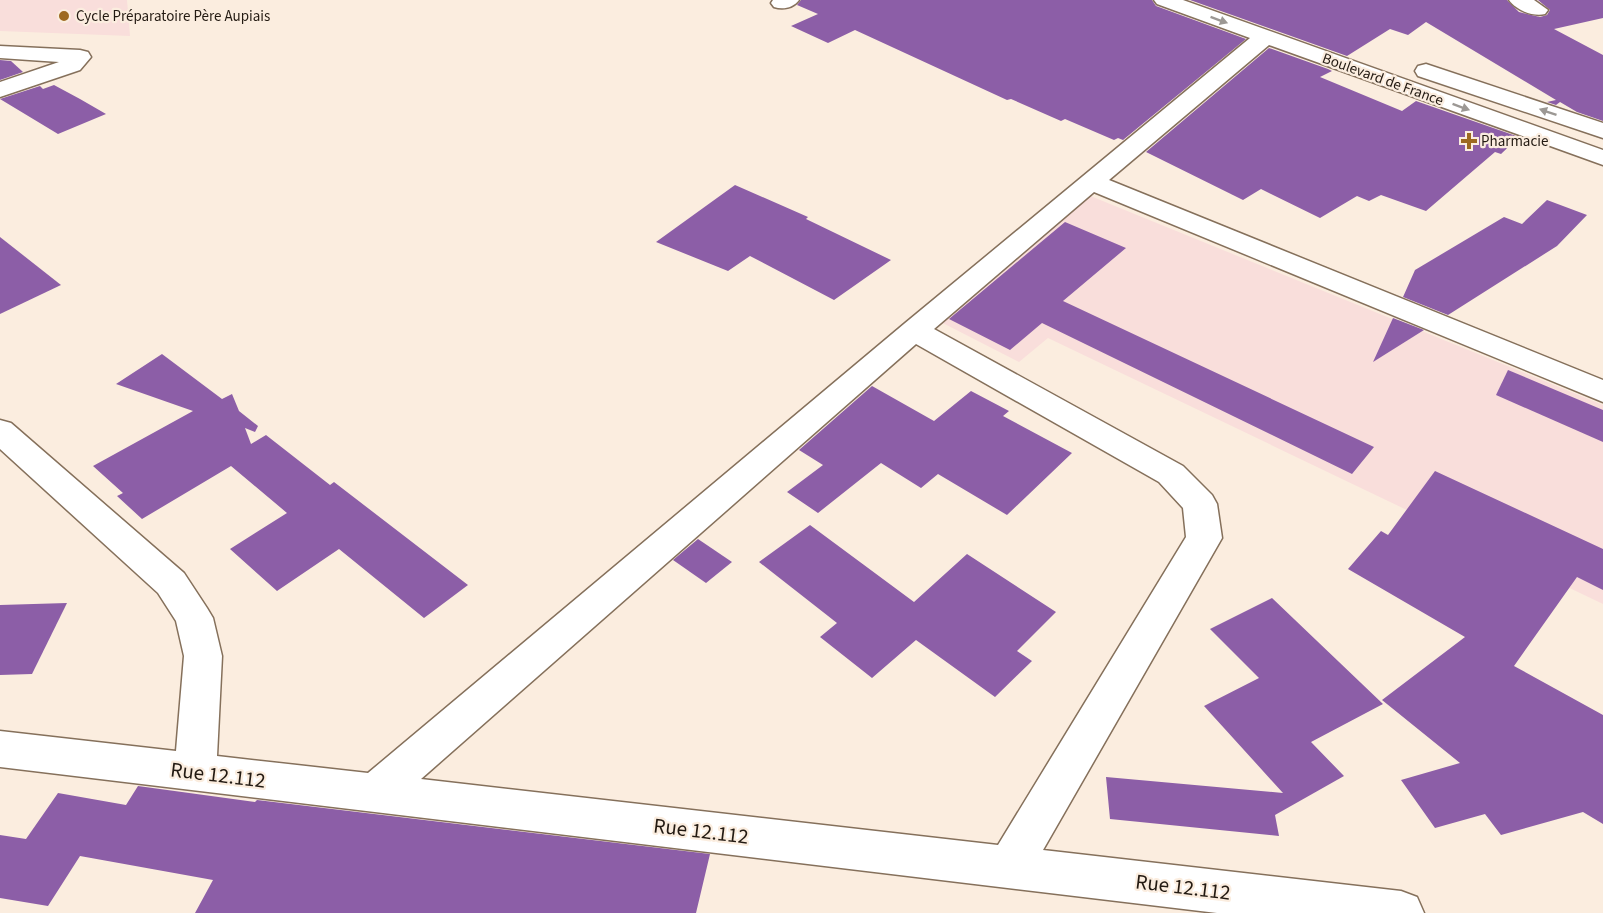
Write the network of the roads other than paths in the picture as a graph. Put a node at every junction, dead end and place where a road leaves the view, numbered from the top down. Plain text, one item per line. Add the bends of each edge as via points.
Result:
1 (1164, 0) edge
2 (1221, 0) edge
3 (1519, 0) edge
4 (1538, 10) dead end
5 (1265, 37) junction
6 (1360, 48) dead end
7 (0, 52) edge
8 (1404, 63) dead end
9 (0, 90) edge
10 (1603, 131) edge
11 (1603, 158) edge
12 (1091, 182) junction
13 (914, 330) junction
14 (1603, 392) edge
15 (0, 431) edge
16 (0, 749) edge
17 (195, 772) junction
18 (375, 794) junction
19 (1010, 866) junction
20 (1401, 913) edge

1 -> 5 street, Boulevard de France
2 - 6 street, Boulevard de France
3 - 4 street
5 -> 11 street, Boulevard de France
5 - 12 street
7 - 9 street via 80,57 72,65
10 -> 8 street, Boulevard de France
12 - 13 street
12 - 14 street
13 - 18 street
13 - 19 street via 1170,474 1200,504 1204,538
15 - 17 street via 171,583 194,618 203,656
16 - 17 street, Rue 12.112
17 - 18 street, Rue 12.112
18 - 19 street, Rue 12.112
19 - 20 street, Rue 12.112

